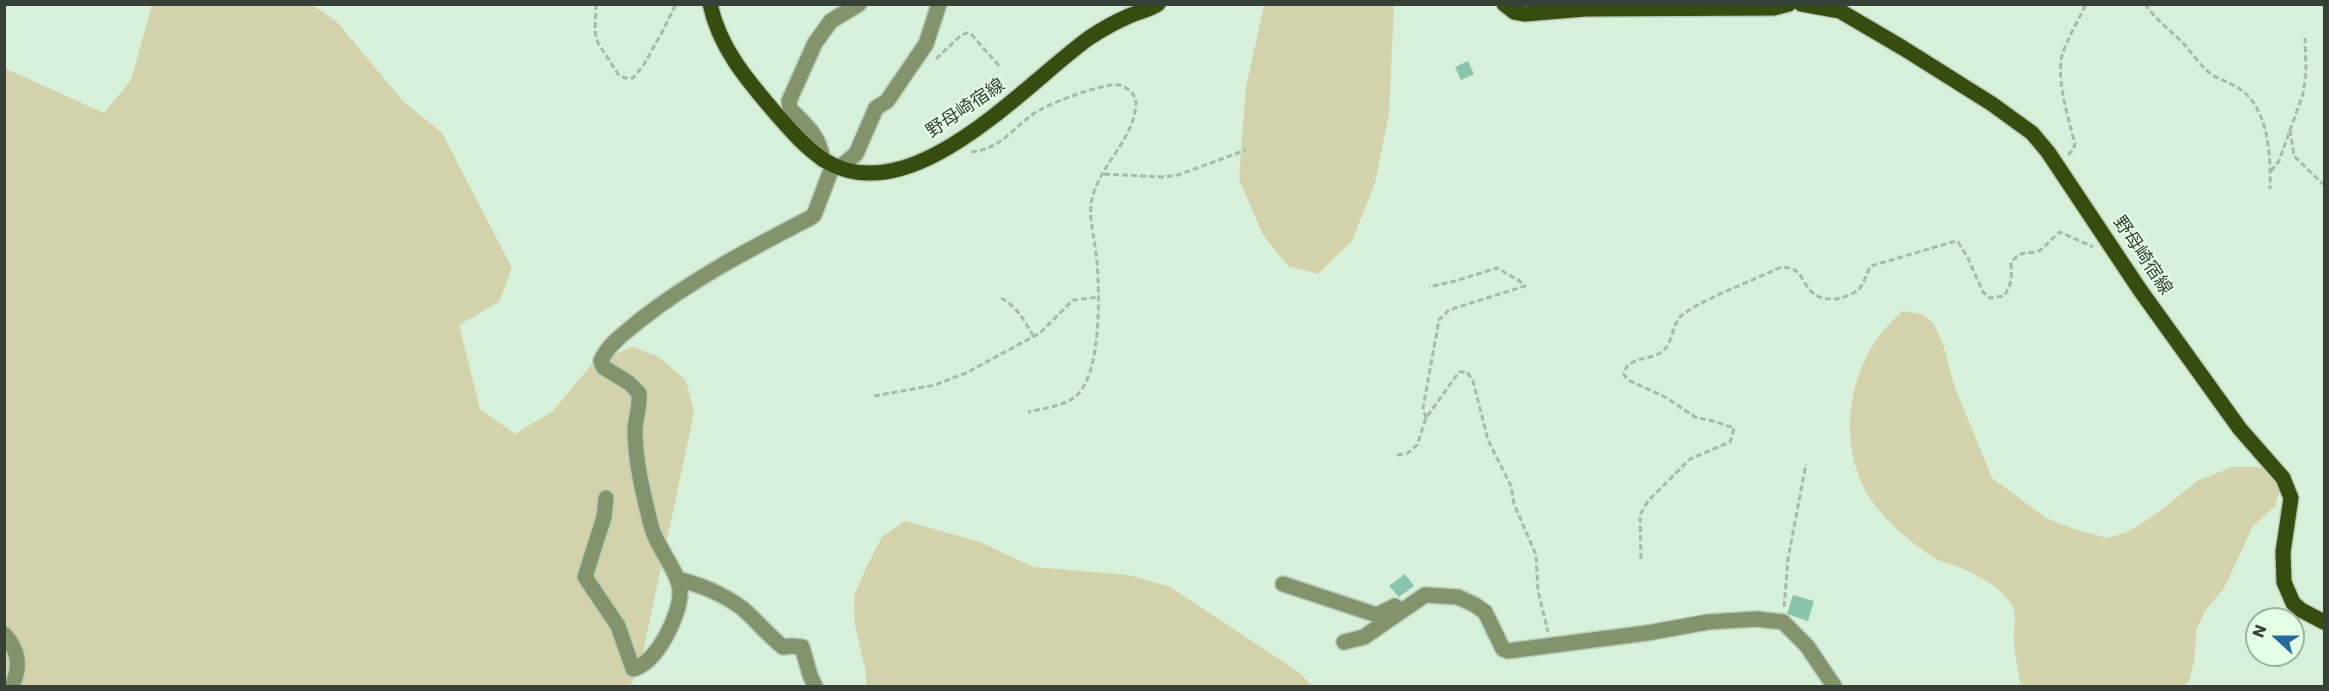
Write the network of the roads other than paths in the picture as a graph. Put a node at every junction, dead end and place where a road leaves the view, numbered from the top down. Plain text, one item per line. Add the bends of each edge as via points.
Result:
1 (710, 4) edge
2 (859, 4) edge
3 (939, 4) edge
4 (1158, 4) edge
5 (1504, 4) edge
6 (1789, 4) edge
7 (1801, 4) edge
8 (832, 164) junction
9 (606, 498) dead end
10 (678, 579) junction
11 (1283, 584) dead end
12 (1425, 595) junction
13 (2325, 622) edge
14 (4, 634) edge
15 (1344, 642) dead end
16 (12, 687) edge
17 (815, 687) edge
18 (1834, 687) edge

1 - 8 main road via 731,58 745,78 801,141
2 - 8 street via 831,21 815,43 789,101 790,109 820,142
3 - 8 street via 926,44 887,101 876,108 856,154
4 - 8 main road, 野母崎宿線 via 1088,39 1003,111 946,150 882,171 865,173
5 - 6 main road via 1525,14
7 - 13 main road, 野母崎宿線 via 1840,11 1992,104 2032,133 2059,165 2140,290 2240,429 2283,478 2291,498 2283,552 2284,582 2293,603
8 - 10 street via 814,215 750,248 667,299 609,346 601,361 603,367 639,393 635,430 639,465 653,531
9 - 10 street via 585,577 618,626 633,669 646,662 666,637 678,607
10 - 17 street via 709,587 743,609 783,647 802,647
11 - 12 street via 1377,615 1414,596
12 - 15 street via 1364,637
12 - 18 street via 1458,597 1475,605 1485,612 1503,649 1508,651 1708,622 1783,622 1807,646
14 - 16 street via 16,649 18,660

